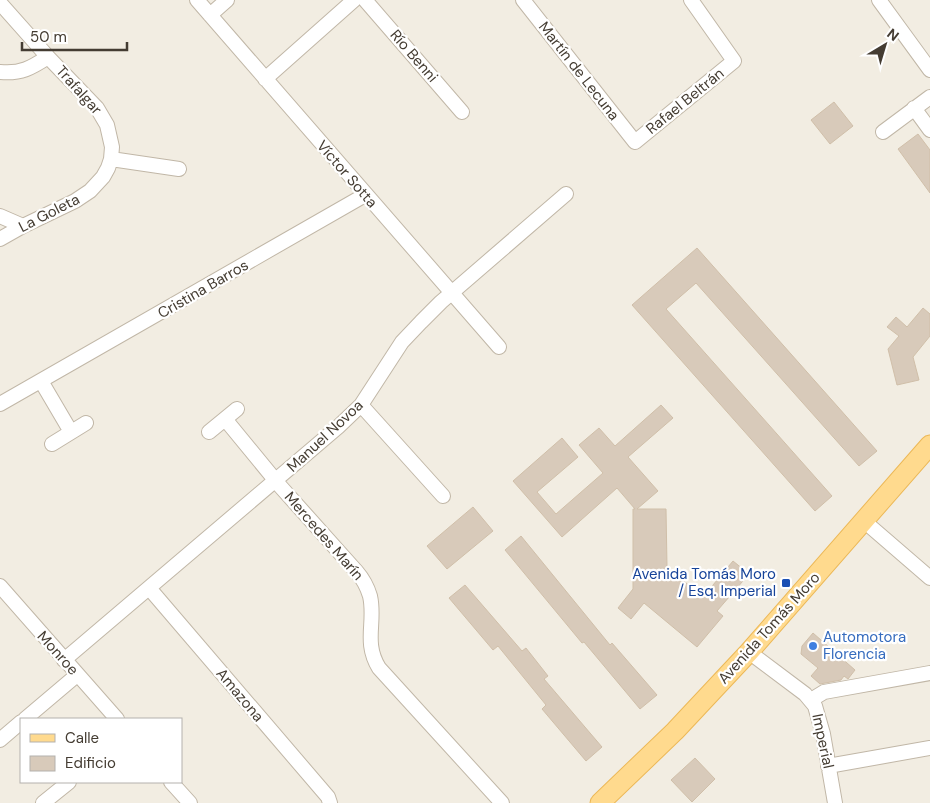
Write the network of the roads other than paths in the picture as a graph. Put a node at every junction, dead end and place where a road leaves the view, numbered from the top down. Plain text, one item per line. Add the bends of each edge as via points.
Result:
1 (197, 0) edge
2 (227, 0) edge
3 (354, 0) edge
4 (365, 0) edge
5 (523, 0) edge
6 (691, 0) edge
7 (880, 0) edge
8 (0, 3) edge
9 (210, 16) junction
10 (48, 56) junction
11 (930, 70) edge
12 (0, 72) edge
13 (265, 79) junction
14 (930, 97) edge
15 (914, 108) junction
16 (462, 112) dead end
17 (930, 130) edge
18 (883, 132) dead end
19 (635, 142) joint
20 (111, 159) junction
21 (179, 169) dead end
22 (566, 194) dead end
23 (365, 195) junction
24 (0, 216) edge
25 (23, 226) junction
26 (0, 239) edge
27 (452, 293) junction
28 (499, 348) dead end
29 (41, 381) junction
30 (0, 404) edge
31 (361, 405) junction
32 (237, 409) dead end
33 (224, 419) junction
34 (86, 423) dead end
35 (71, 432) junction
36 (209, 432) dead end
37 (52, 444) dead end
38 (930, 445) edge
39 (276, 481) junction
40 (443, 496) dead end
41 (864, 521) junction
42 (930, 578) edge
43 (0, 586) edge
44 (149, 588) junction
45 (748, 652) junction
46 (64, 660) junction
47 (930, 673) edge
48 (77, 675) junction
49 (811, 700) junction
50 (26, 718) edge
51 (116, 718) edge
52 (20, 723) edge
53 (0, 740) edge
54 (930, 748) edge
55 (828, 766) junction
56 (68, 783) edge
57 (173, 783) edge
58 (186, 801) edge
59 (44, 803) edge
60 (330, 803) edge
61 (502, 803) edge
62 (600, 803) edge
63 (835, 803) edge

1 - 9 street, Víctor Sotta
2 - 9 street
3 - 13 street
4 - 16 street, Río Benni
5 - 19 street, Martín de Lecuna
6 - 19 street, Rafael Beltrán via 734,61
7 - 11 street
8 - 10 street, Trafalgar
9 - 13 street, Víctor Sotta
10 - 12 street via 31,68 13,73
10 - 20 street, Trafalgar via 103,116 110,136
13 - 23 street, Víctor Sotta
14 - 15 street
15 - 17 street
15 - 18 street
20 - 21 street
20 - 25 street, La Goleta via 103,177 90,191
22 - 27 street, Manuel Novoa
23 - 27 street, Víctor Sotta
23 - 29 street, Cristina Barros
24 - 25 street
25 - 26 street, La Goleta
27 - 28 street, Víctor Sotta
27 - 31 street, Manuel Novoa via 402,342
29 - 30 street, Cristina Barros
29 - 35 street
31 - 39 street, Manuel Novoa
31 - 40 street
32 - 33 street
33 - 36 street
33 - 39 street, Mercedes Marín
34 - 35 street
35 - 37 street
38 - 41 main road, Avenida Tomás Moro
39 - 44 street, Manuel Novoa
39 - 61 street, Mercedes Marín via 366,584 372,614 370,647 379,668
41 - 42 street
41 - 45 main road, Avenida Tomás Moro
43 - 46 street, Monroe
44 - 46 street, Manuel Novoa
44 - 60 street, Amazona
45 - 49 street, Imperial
45 - 62 main road, Avenida Tomás Moro via 675,731
46 - 48 street, Monroe
47 - 49 street via 824,692
48 - 50 street
48 - 51 street, Monroe
49 - 55 street, Imperial via 824,734
52 - 53 street
54 - 55 street
55 - 63 street, Imperial
56 - 59 street
57 - 58 street

